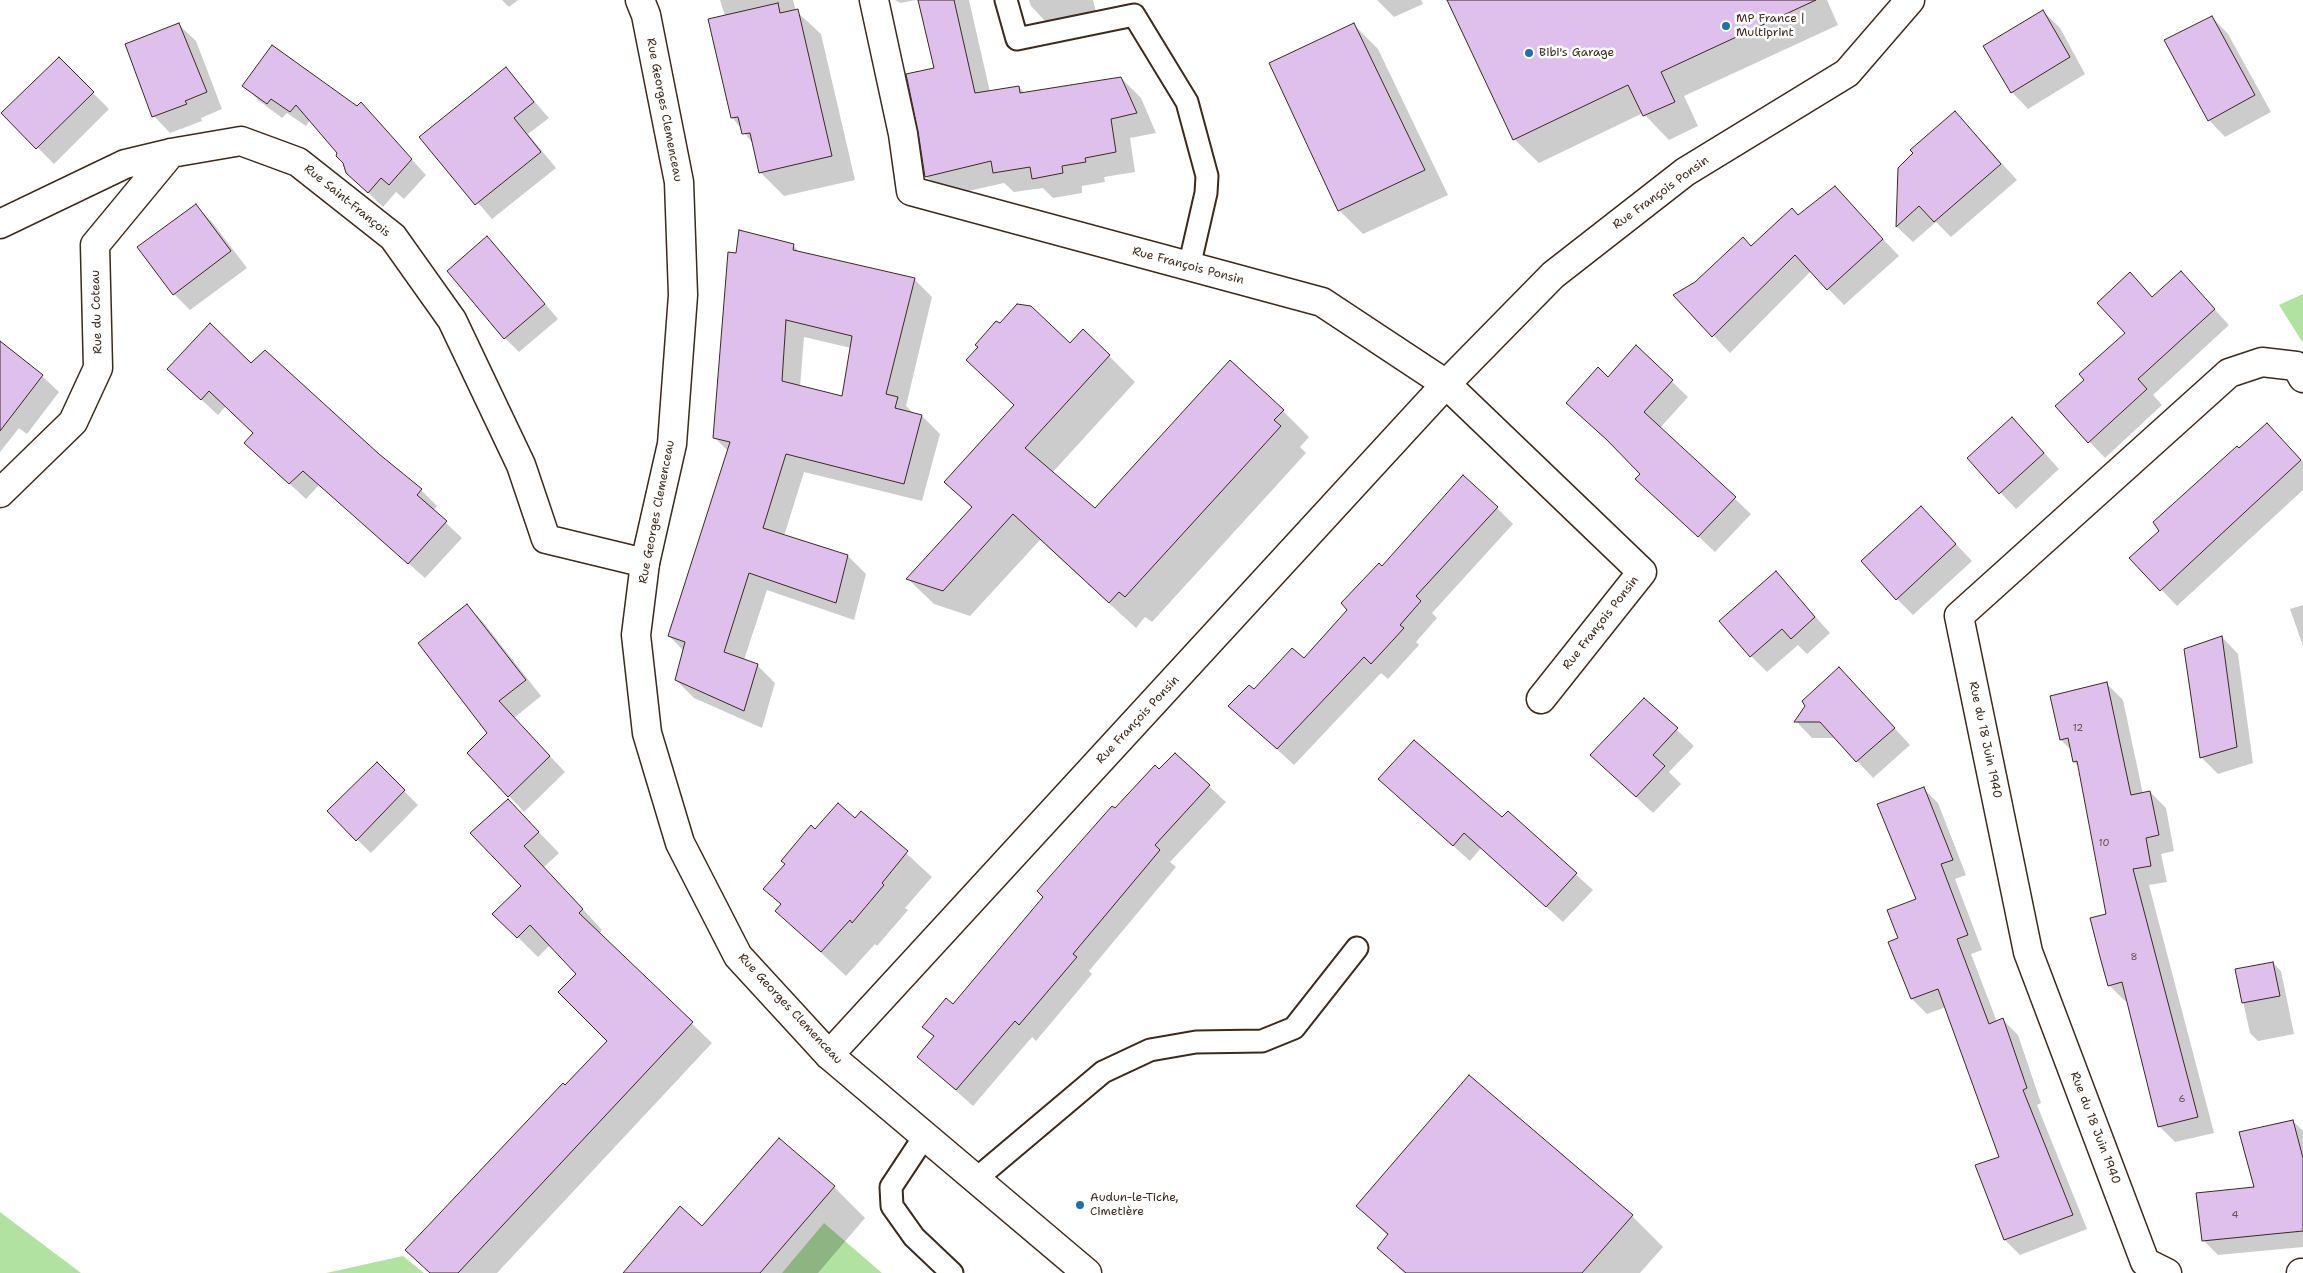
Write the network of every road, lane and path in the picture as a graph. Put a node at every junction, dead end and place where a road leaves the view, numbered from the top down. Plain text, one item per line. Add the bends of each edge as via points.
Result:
1 (640, 0) edge
2 (874, 0) edge
3 (1006, 0) edge
4 (1910, 0) edge
5 (171, 153) junction
6 (0, 224) edge
7 (1189, 267) junction
8 (2303, 378) edge
9 (1446, 384) junction
10 (0, 493) edge
11 (645, 563) junction
12 (1541, 699) dead end
13 (1357, 948) dead end
14 (829, 1055) junction
15 (924, 1136) junction
16 (976, 1179) junction
17 (952, 1273) edge
18 (1087, 1273) edge
19 (2167, 1273) edge

1 - 11 street, Rue Georges Clemenceau via 646,15 679,182 683,295 672,444
2 - 7 street, Rue François Ponsin via 903,134 911,191
3 - 7 lane via 1017,38 1134,15 1186,102 1207,176
4 - 9 street, Rue François Ponsin via 1847,73 1685,172 1552,275
5 - 6 street, Rue Saint-François via 125,164
5 - 10 street, Rue du Coteau via 95,246 98,368 73,422
5 - 11 street, Rue Saint-François via 241,141 298,162 393,238 452,320 521,465 546,539
7 - 9 street, Rue François Ponsin via 1322,302
8 - 19 street, Rue du 18 Juin 1940 via 2296,366 2262,362 2229,373 1959,616 2028,952 2145,1262
9 - 12 street, Rue François Ponsin via 1642,572
9 - 14 street, Rue François Ponsin
11 - 14 street, Rue Georges Clemenceau via 636,635 647,733 680,843 738,956
13 - 16 lane via 1294,1028 1262,1040 1196,1042 1150,1050 1103,1072
14 - 15 street, Rue Georges Clemenceau
15 - 16 street, Rue Georges Clemenceau
15 - 17 lane via 891,1186 892,1206 914,1237
16 - 18 street, Rue Georges Clemenceau

